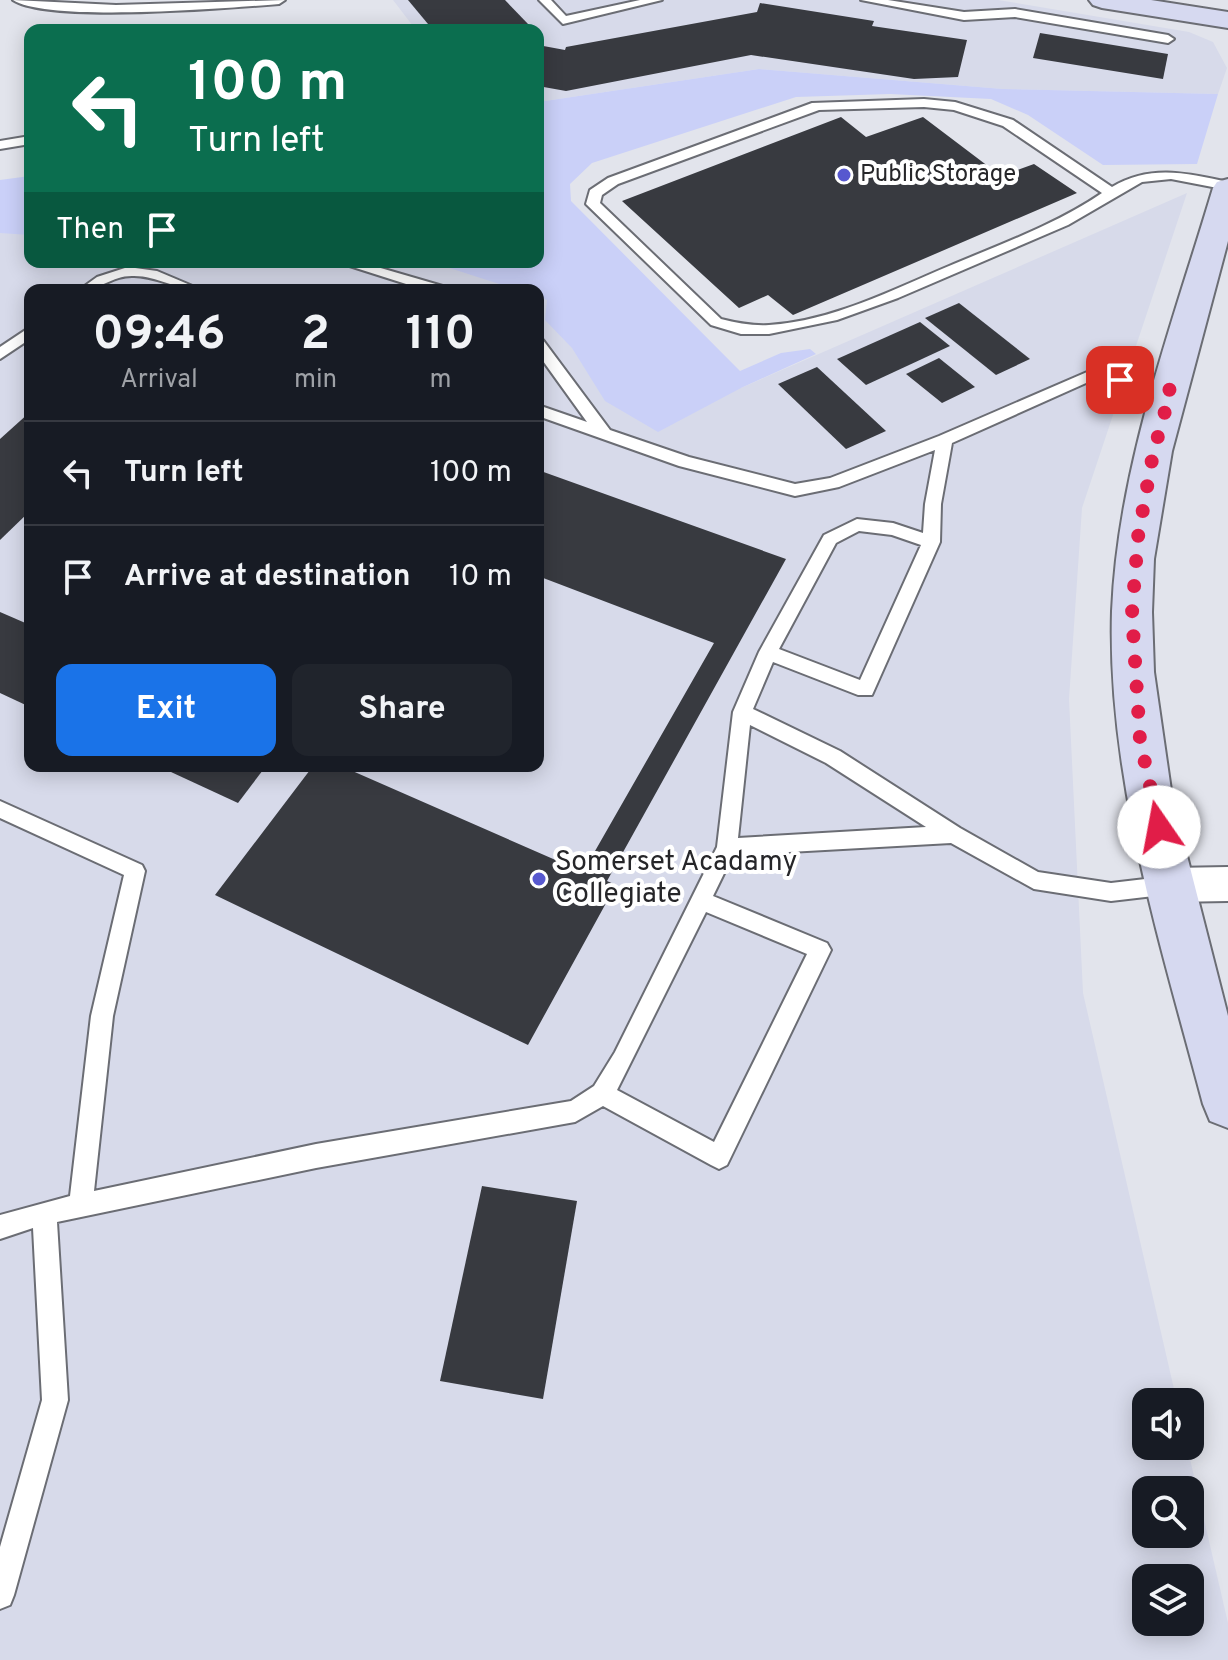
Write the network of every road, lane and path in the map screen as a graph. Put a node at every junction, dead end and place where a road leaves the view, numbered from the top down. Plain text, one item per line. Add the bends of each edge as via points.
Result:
1 (19, 0) edge
2 (279, 0) edge
3 (545, 0) edge
4 (656, 0) edge
5 (867, 0) edge
6 (1019, 0) edge
7 (1102, 0) edge
8 (1156, 4) edge
9 (1015, 13) junction
10 (1228, 20) edge
11 (1168, 39) dead end
12 (24, 141) edge
13 (0, 145) edge
14 (1228, 187) edge
15 (1112, 193) junction
16 (128, 268) edge
17 (143, 268) edge
18 (365, 268) edge
19 (94, 284) edge
20 (181, 284) edge
21 (420, 284) edge
22 (24, 336) edge
23 (544, 351) edge
24 (0, 354) edge
25 (1171, 390) junction
26 (544, 412) edge
27 (605, 434) junction
28 (945, 440) junction
29 (931, 542) junction
30 (768, 652) junction
31 (742, 712) junction
32 (0, 809) edge
33 (953, 834) junction
34 (727, 847) junction
35 (1228, 884) edge
36 (1171, 885) junction
37 (700, 900) junction
38 (602, 1094) junction
39 (1228, 1104) edge
40 (81, 1205) junction
41 (44, 1213) junction
42 (0, 1227) edge
43 (0, 1595) edge

1 - 2 lane via 179,9
3 - 4 lane via 563,20
5 - 9 lane via 964,16
6 - 9 lane
7 - 8 main road
8 - 10 main road
9 - 11 lane
12 - 13 lane
14 - 15 lane via 1175,176 1139,178
14 - 25 main road
15 - 15 lane via 1008,123 955,106 924,103 817,106 613,181 595,193 593,204 716,322 732,329 759,329 849,312 1027,239
16 - 19 lane
17 - 20 lane
18 - 21 lane
22 - 24 lane
23 - 27 lane
25 - 28 lane via 1094,374
25 - 36 main road via 1138,537 1132,613 1140,740
26 - 27 lane
27 - 28 lane via 685,462 795,490 833,483
28 - 29 lane
29 - 30 lane via 893,529 857,525 830,539
29 - 30 lane via 865,690
30 - 31 lane
31 - 33 lane via 833,757
31 - 34 lane
32 - 40 lane via 135,871 102,1016
33 - 34 lane
33 - 36 lane via 1034,880 1111,892
34 - 37 lane
35 - 36 street
36 - 39 main road
37 - 38 lane
37 - 38 lane via 820,950 719,1157
38 - 40 lane via 575,1111 316,1156
40 - 41 lane
41 - 42 lane
41 - 43 lane via 55,1400

